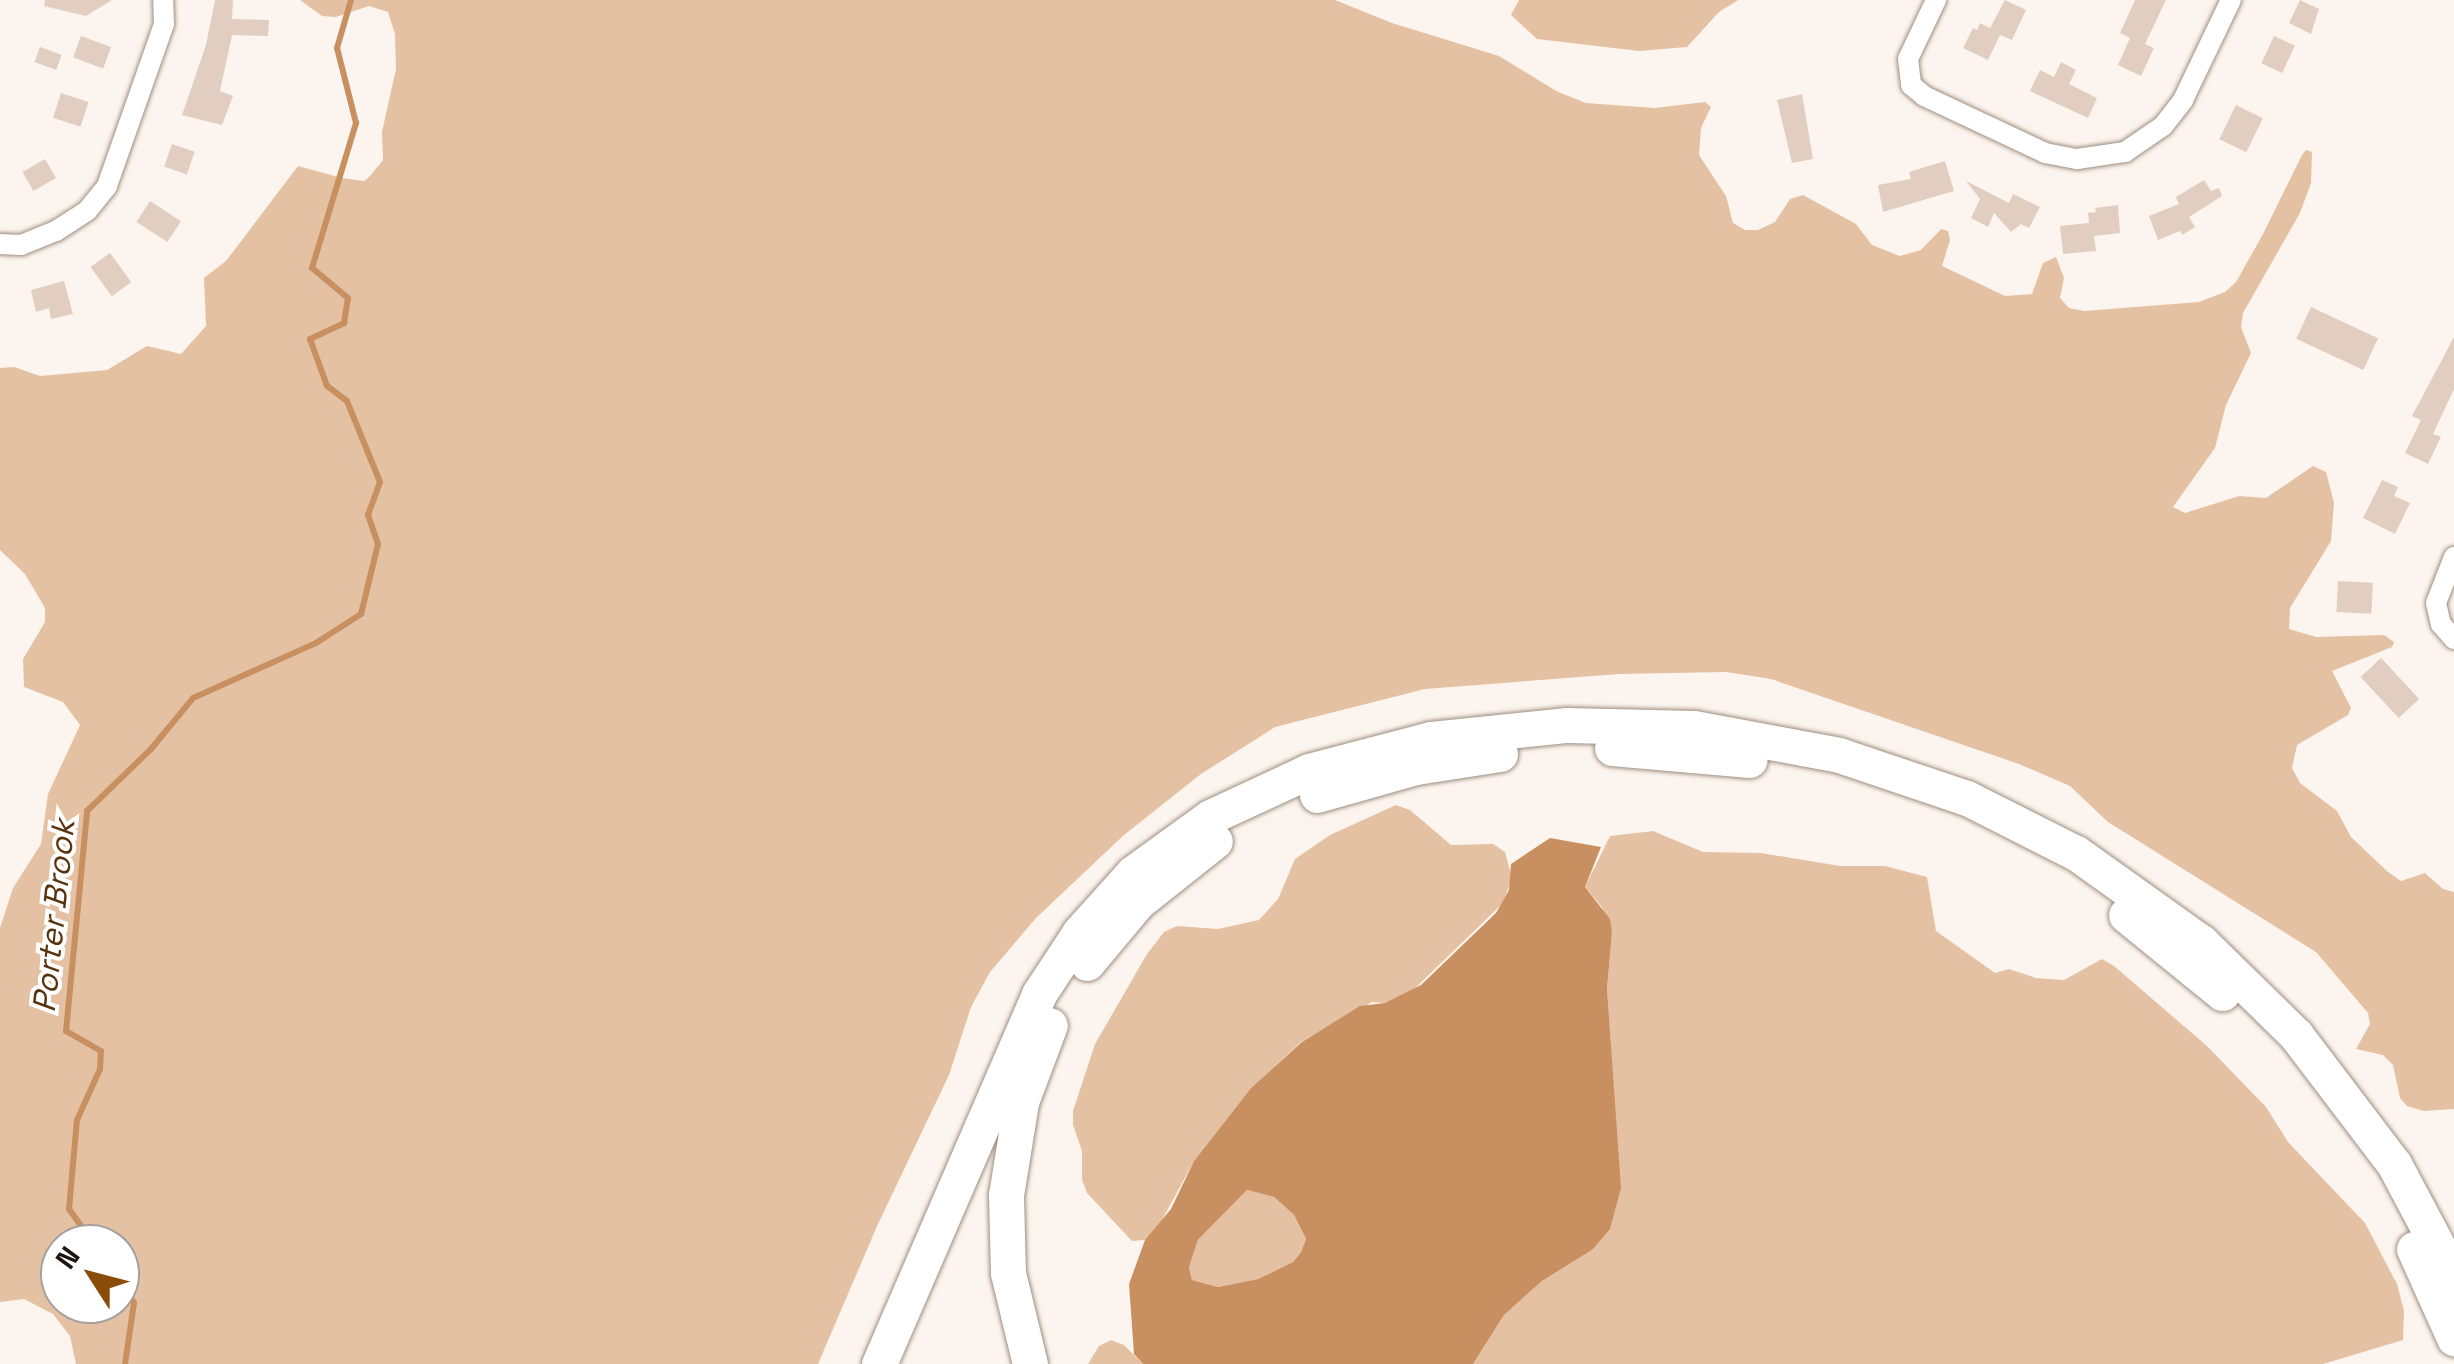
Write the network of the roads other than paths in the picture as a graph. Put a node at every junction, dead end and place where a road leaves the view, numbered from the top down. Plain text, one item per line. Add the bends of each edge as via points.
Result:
1 (163, 0) edge
2 (1936, 0) edge
3 (2231, 0) edge
4 (0, 244) edge
5 (2454, 557) edge
6 (2448, 631) edge
7 (2447, 1290) edge
8 (2454, 1338) edge
9 (879, 1364) edge
10 (1030, 1364) edge

1 - 4 street via 164,24 107,186 87,211 56,230 21,245
2 - 3 street via 1908,60 1908,77 1924,96 2045,153 2077,160 2109,156 2152,136 2174,114
5 - 6 street via 2438,592
7 - 8 highway
7 - 9 highway via 2386,1152 2296,1034 2201,942 2076,853 1928,783 1812,748 1677,726 1539,726 1410,743 1309,772 1220,811 1133,873 1079,932 1039,994
7 - 10 highway via 2289,1062 2189,964 2066,875 1959,820 1834,778 1713,754 1562,749 1416,768 1275,810 1189,858 1112,930 1046,1033 1016,1124 1005,1239

